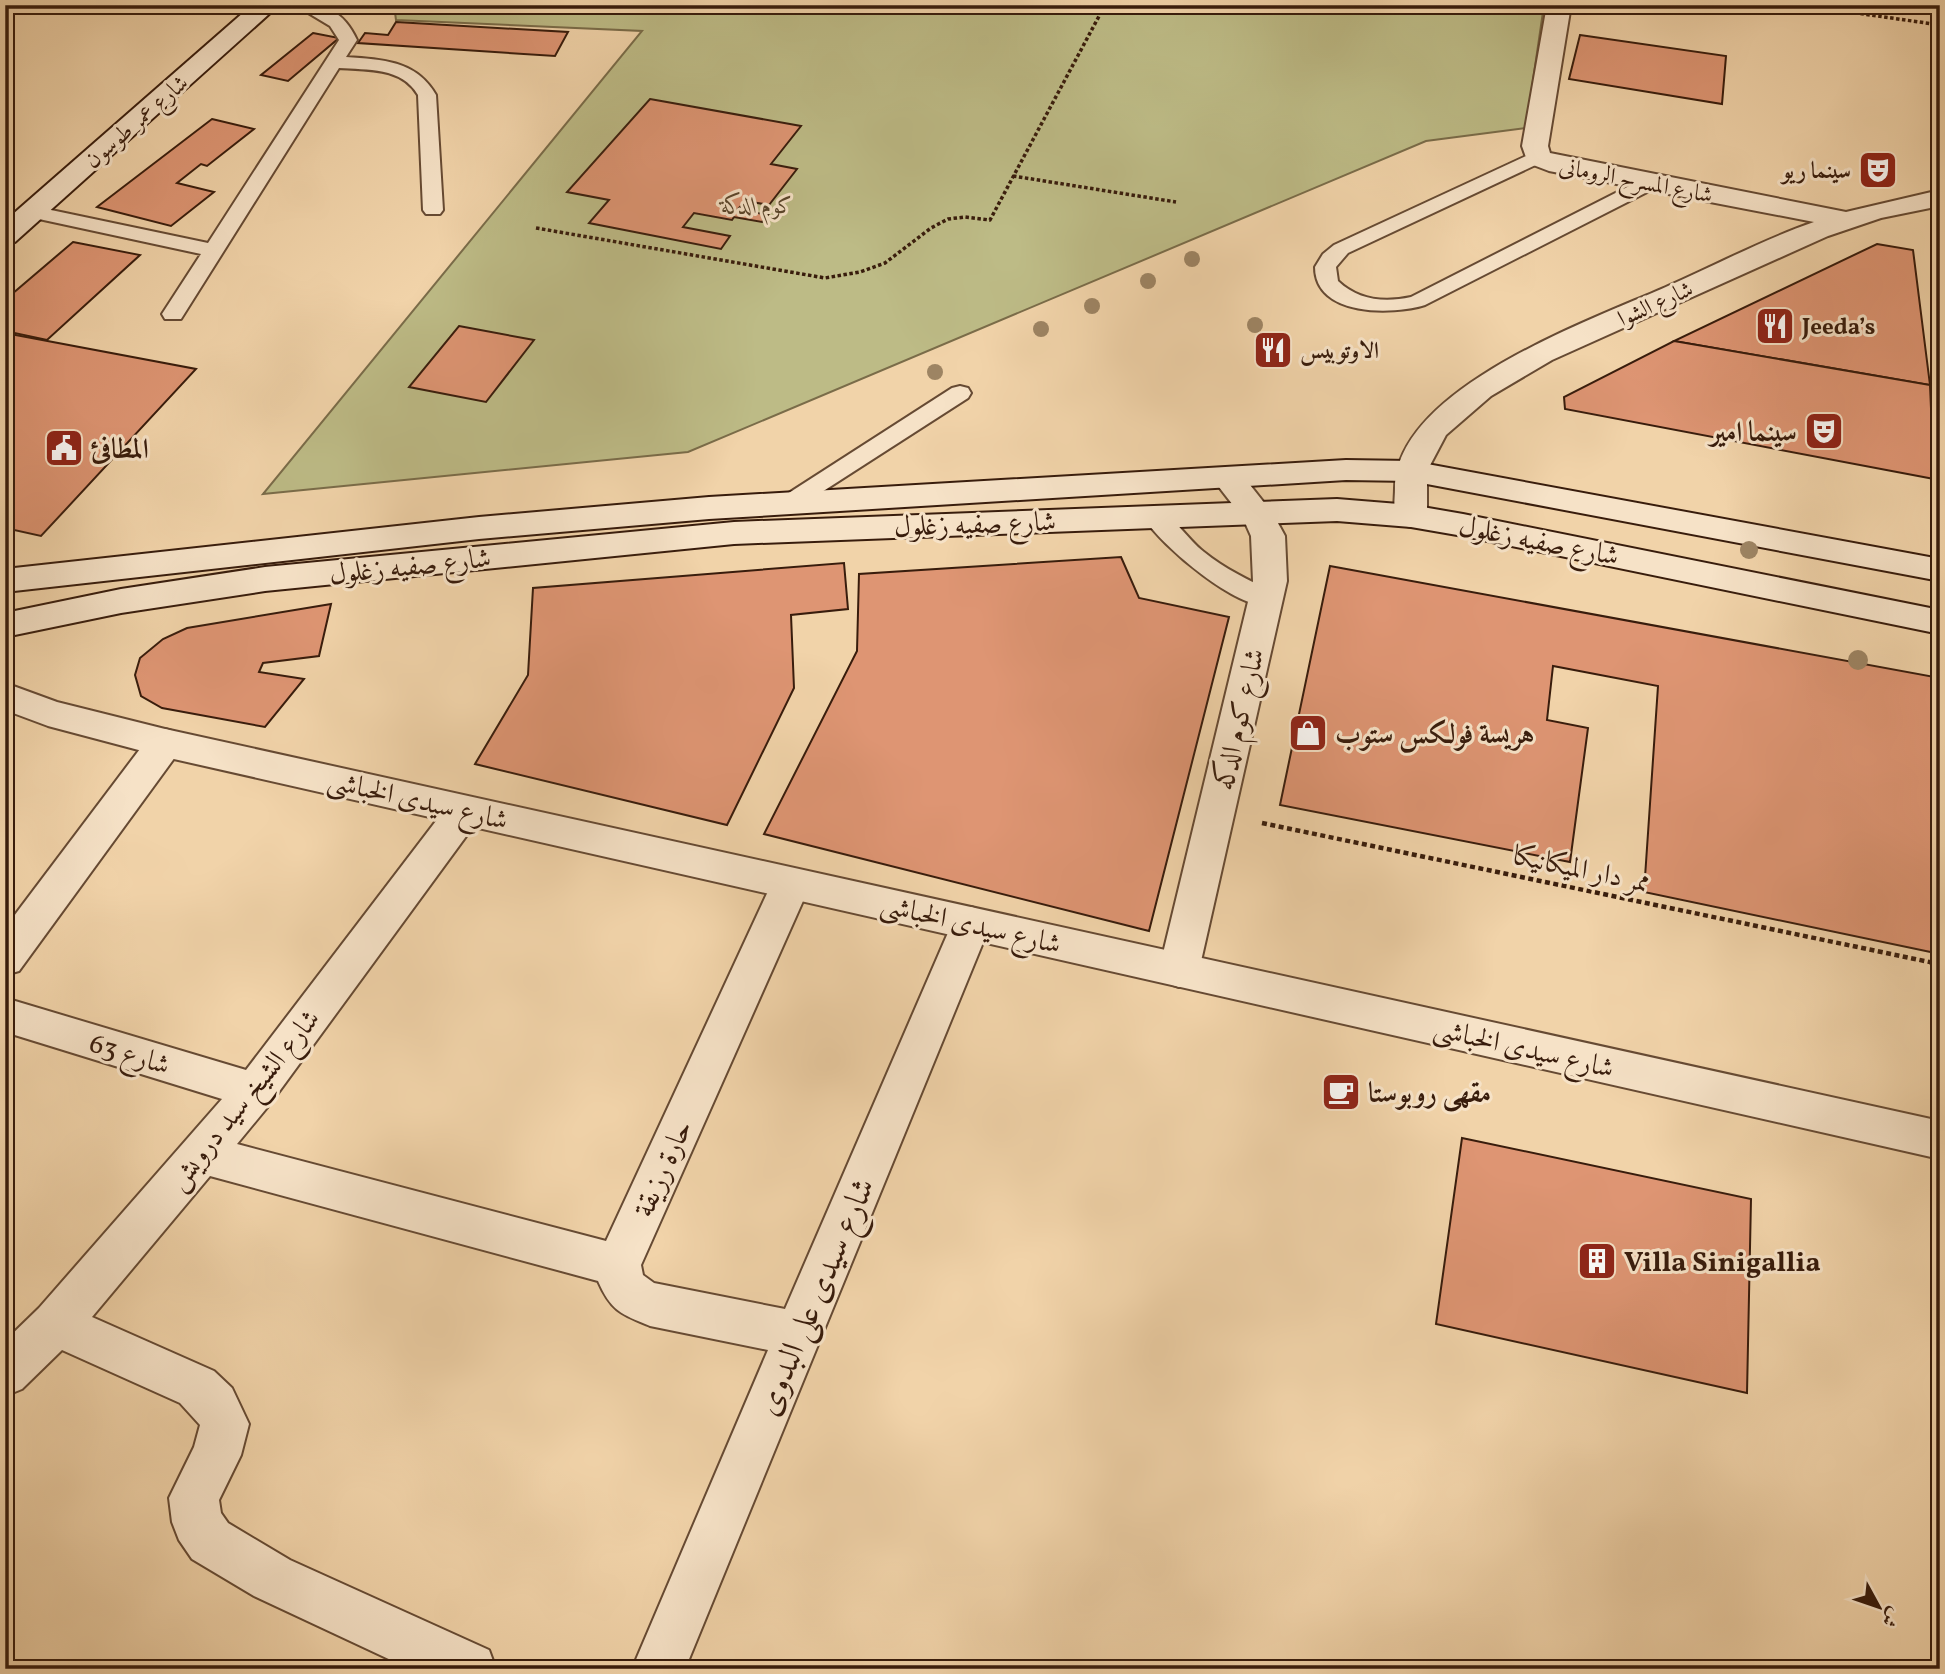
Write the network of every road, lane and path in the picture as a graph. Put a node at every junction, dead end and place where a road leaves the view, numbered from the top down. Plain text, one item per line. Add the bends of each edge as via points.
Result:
1 (267, 5) edge
2 (304, 5) edge
3 (1105, 5) edge
4 (1559, 5) edge
5 (1801, 5) edge
6 (1940, 25) edge
7 (334, 62) junction
8 (1537, 157) junction
9 (1013, 176) junction
10 (1650, 183) junction
11 (1940, 198) edge
12 (1176, 202) dead end
13 (433, 210) dead end
14 (32, 212) junction
15 (1846, 220) junction
16 (536, 228) dead end
17 (5, 236) edge
18 (214, 250) junction
19 (173, 314) dead end
20 (960, 393) dead end
21 (1411, 471) junction
22 (1228, 478) junction
23 (1258, 514) junction
24 (798, 516) junction
25 (1411, 516) junction
26 (1155, 517) junction
27 (1940, 570) edge
28 (5, 581) edge
29 (1266, 599) junction
30 (1940, 622) edge
31 (5, 625) edge
32 (5, 696) edge
33 (165, 743) junction
34 (465, 810) junction
35 (1216, 814) junction
36 (790, 883) junction
37 (971, 923) junction
38 (5, 959) edge
39 (1940, 964) edge
40 (1179, 970) junction
41 (5, 1015) edge
42 (255, 1091) junction
43 (1940, 1140) edge
44 (201, 1154) junction
45 (618, 1265) junction
46 (56, 1324) junction
47 (798, 1334) junction
48 (8, 1366) edge
49 (470, 1669) edge
50 (658, 1669) edge

1 - 14 street, شارع عمر طوسون
2 - 7 lane via 335,19 343,28 348,40
3 - 9 path
4 - 8 street, شارع المسرح الرومانى via 1535,146
5 - 6 path
7 - 13 lane via 387,67 422,82
7 - 18 lane
8 - 10 street, شارع المسرح الرومانى
8 - 10 lane via 1341,249 1325,264 1328,283 1351,300 1368,305 1418,301
9 - 12 path
9 - 16 path via 990,220 954,216 935,225 891,261 825,278
10 - 15 street, شارع المسرح الرومانى
11 - 15 street, شارع الشوا
14 - 17 street, شارع عمر طوسون
14 - 18 lane
15 - 21 street, شارع الشوا via 1541,354 1480,389 1433,430
18 - 19 lane
20 - 24 lane
21 - 22 street, شارع صفيه زغلول
21 - 25 street
21 - 27 street, شارع صفيه زغلول
22 - 23 street, شارع كوم الدكه
22 - 24 street, شارع صفيه زغلول
23 - 25 street, شارع صفيه زغلول via 1337,510
23 - 26 street, شارع صفيه زغلول
23 - 29 street, شارع كوم الدكه via 1268,536
24 - 26 street, شارع صفيه زغلول
24 - 28 street, شارع صفيه زغلول via 479,528
24 - 31 street, شارع صفيه زغلول via 734,533 265,579
25 - 30 street, شارع صفيه زغلول
26 - 29 lane via 1178,545 1209,571
29 - 35 street, شارع كوم الدكه
32 - 33 street, شارع سيدى الخباشى via 48,713
33 - 34 street, شارع سيدى الخباشى
33 - 38 street
34 - 36 street, شارع سيدى الخباشى
34 - 42 street, شارع الشيخ سيد درويش
35 - 39 path, ممر دار الميكانيكا
35 - 40 street, شارع كوم الدكه
36 - 37 street, شارع سيدى الخباشى
36 - 45 street, حارة رزيقة
37 - 40 street, شارع سيدى الخباشى
37 - 47 street, شارع سيدى على البدوى
40 - 43 street, شارع سيدى الخباشى
41 - 42 street, شارع 63
42 - 44 street, شارع الشيخ سيد درويش
44 - 45 street
44 - 46 street, شارع الشيخ سيد درويش
45 - 47 street via 622,1286 650,1304
46 - 48 street, شارع الشيخ سيد درويش
46 - 49 street via 197,1387 215,1404 225,1424 216,1455 194,1498 197,1522 210,1541 272,1578
47 - 50 street, شارع سيدى على البدوى

